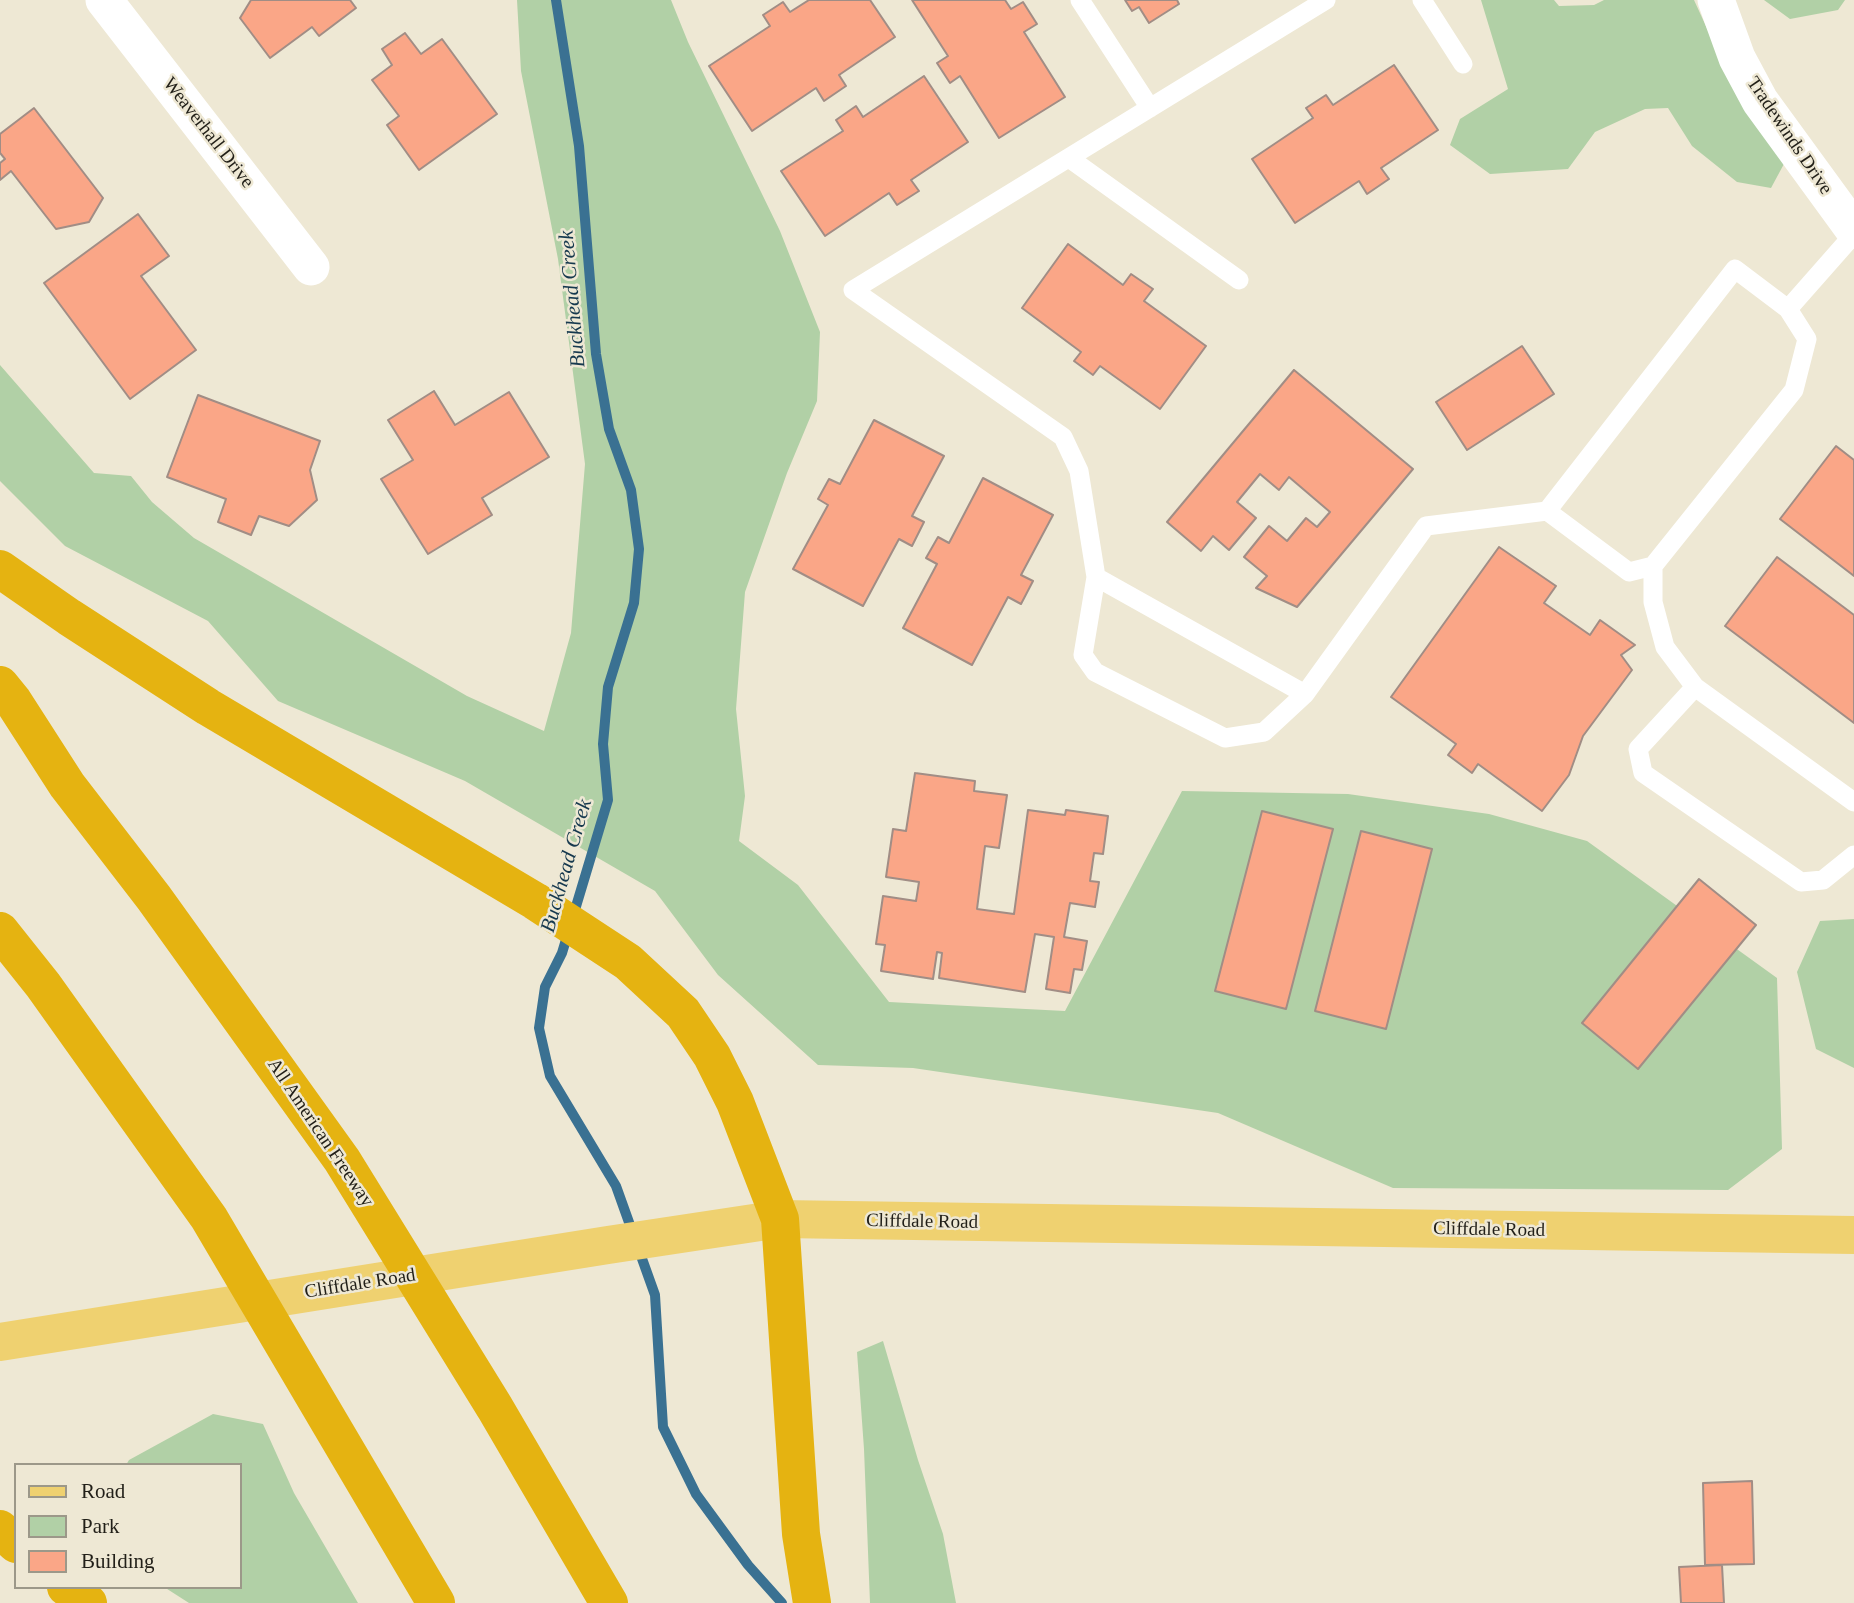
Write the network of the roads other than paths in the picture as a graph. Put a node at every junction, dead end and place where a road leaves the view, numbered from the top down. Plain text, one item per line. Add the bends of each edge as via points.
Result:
1 (104, 0) edge
2 (1080, 0) edge
3 (1326, 0) edge
4 (1422, 0) edge
5 (1716, 0) edge
6 (1463, 64) dead end
7 (1150, 108) junction
8 (1069, 158) junction
9 (1854, 232) edge
10 (311, 267) dead end
11 (1239, 280) dead end
12 (1788, 309) junction
13 (1547, 511) junction
14 (1653, 566) junction
15 (0, 569) edge
16 (1096, 577) junction
17 (0, 685) edge
18 (1695, 687) junction
19 (1305, 694) junction
20 (1854, 802) edge
21 (1854, 855) edge
22 (0, 931) edge
23 (779, 1219) junction
24 (1854, 1235) edge
25 (0, 1342) edge
26 (0, 1529) edge
27 (14, 1542) edge
28 (69, 1589) edge
29 (88, 1603) edge
30 (436, 1603) edge
31 (609, 1603) edge
32 (812, 1603) edge

1 - 10 street, Weaverhall Drive
2 - 7 lane
3 - 7 lane
4 - 6 lane
5 - 9 street, Tradewinds Drive via 1737,58 1760,102
7 - 8 lane
8 - 11 lane
8 - 16 lane via 853,290 1063,437 1079,471
9 - 12 lane
12 - 13 lane via 1735,269
12 - 14 lane via 1807,339 1794,390
13 - 14 lane via 1629,572
13 - 19 lane via 1426,526
14 - 18 lane via 1653,602 1665,647
15 - 23 highway via 208,707 535,901 628,962 683,1013 712,1056 735,1102
16 - 19 lane
16 - 19 lane via 1083,655 1095,672 1226,738 1264,732
17 - 31 highway, All American Freeway via 67,785 342,1160
18 - 20 lane
18 - 21 lane via 1638,749 1643,773 1801,882 1824,880
22 - 30 highway via 209,1218
23 - 24 main road, Cliffdale Road
23 - 25 main road, Cliffdale Road
23 - 32 highway via 801,1534
26 - 27 highway
28 - 29 highway

